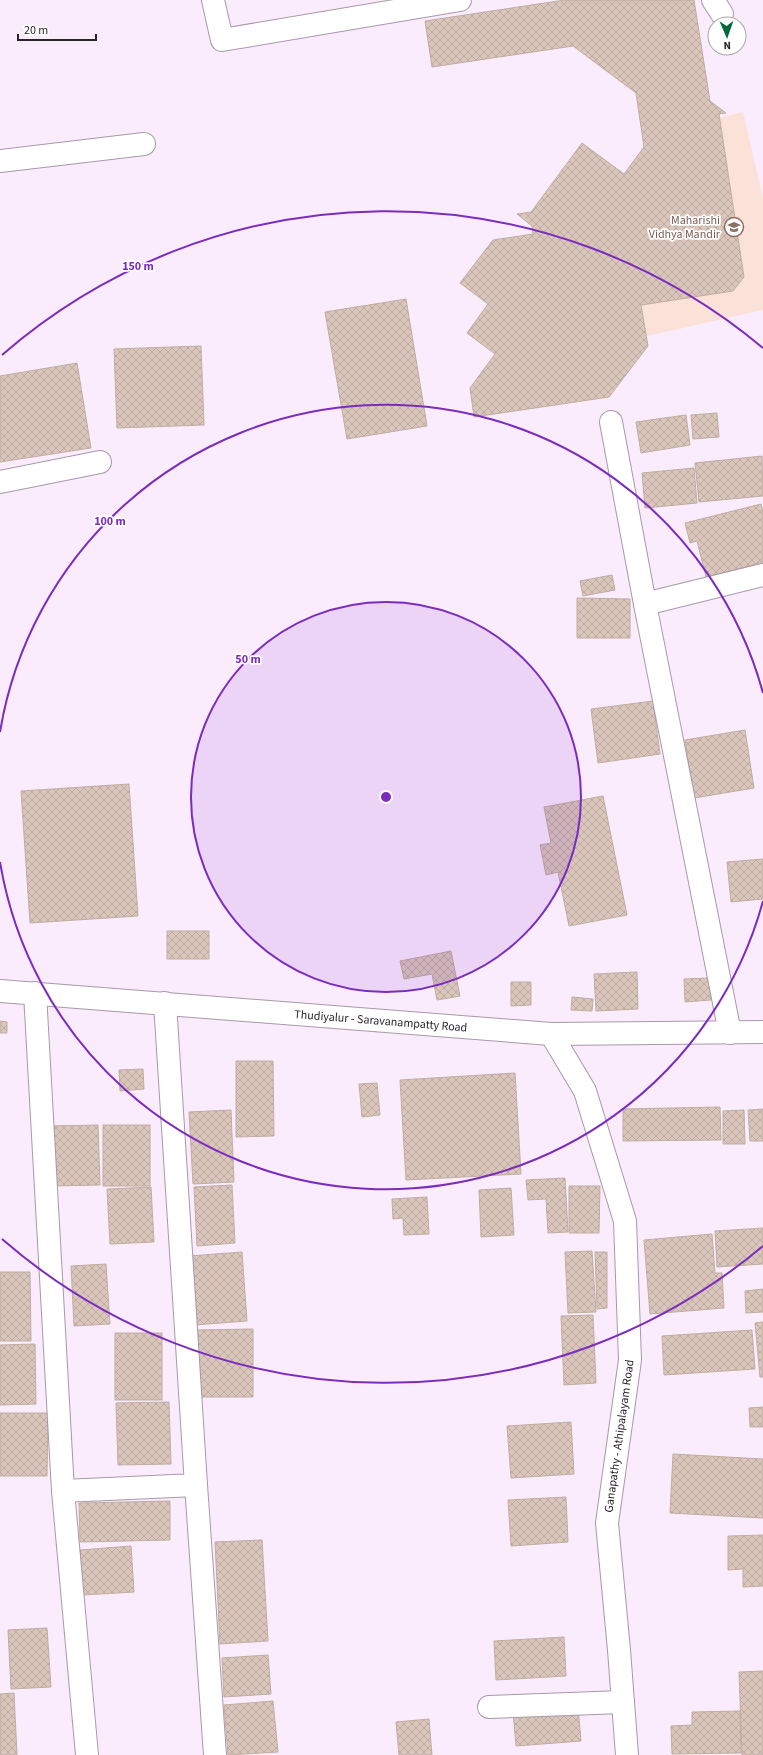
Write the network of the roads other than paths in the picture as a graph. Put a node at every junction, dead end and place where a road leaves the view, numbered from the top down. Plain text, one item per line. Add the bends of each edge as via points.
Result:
1 (213, 0) edge
2 (460, 0) edge
3 (144, 144) dead end
4 (0, 161) edge
5 (611, 422) dead end
6 (100, 462) dead end
7 (0, 482) edge
8 (763, 575) edge
9 (646, 604) junction
10 (0, 991) edge
11 (35, 993) junction
12 (165, 1004) junction
13 (763, 1032) edge
14 (730, 1033) junction
15 (551, 1034) junction
16 (196, 1485) junction
17 (63, 1491) junction
18 (623, 1702) junction
19 (489, 1707) dead end
20 (86, 1755) edge
21 (215, 1755) edge
22 (627, 1755) edge

1 - 2 street via 222,40
3 - 4 street
5 - 9 street
6 - 7 street
8 - 9 street
9 - 14 street
10 - 11 street, Thudiyalur - Saravanampatty Road
11 - 12 street, Thudiyalur - Saravanampatty Road
11 - 17 street
12 - 15 street, Thudiyalur - Saravanampatty Road
12 - 16 street
13 - 14 street, Thudiyalur - Saravanampatty Road
14 - 15 street, Thudiyalur - Saravanampatty Road
15 - 18 street, Ganapathy - Athipalayam Road via 585,1091 625,1221 630,1360 607,1523
16 - 17 street
16 - 21 street
17 - 20 street
18 - 19 street
18 - 22 street, Ganapathy - Athipalayam Road

